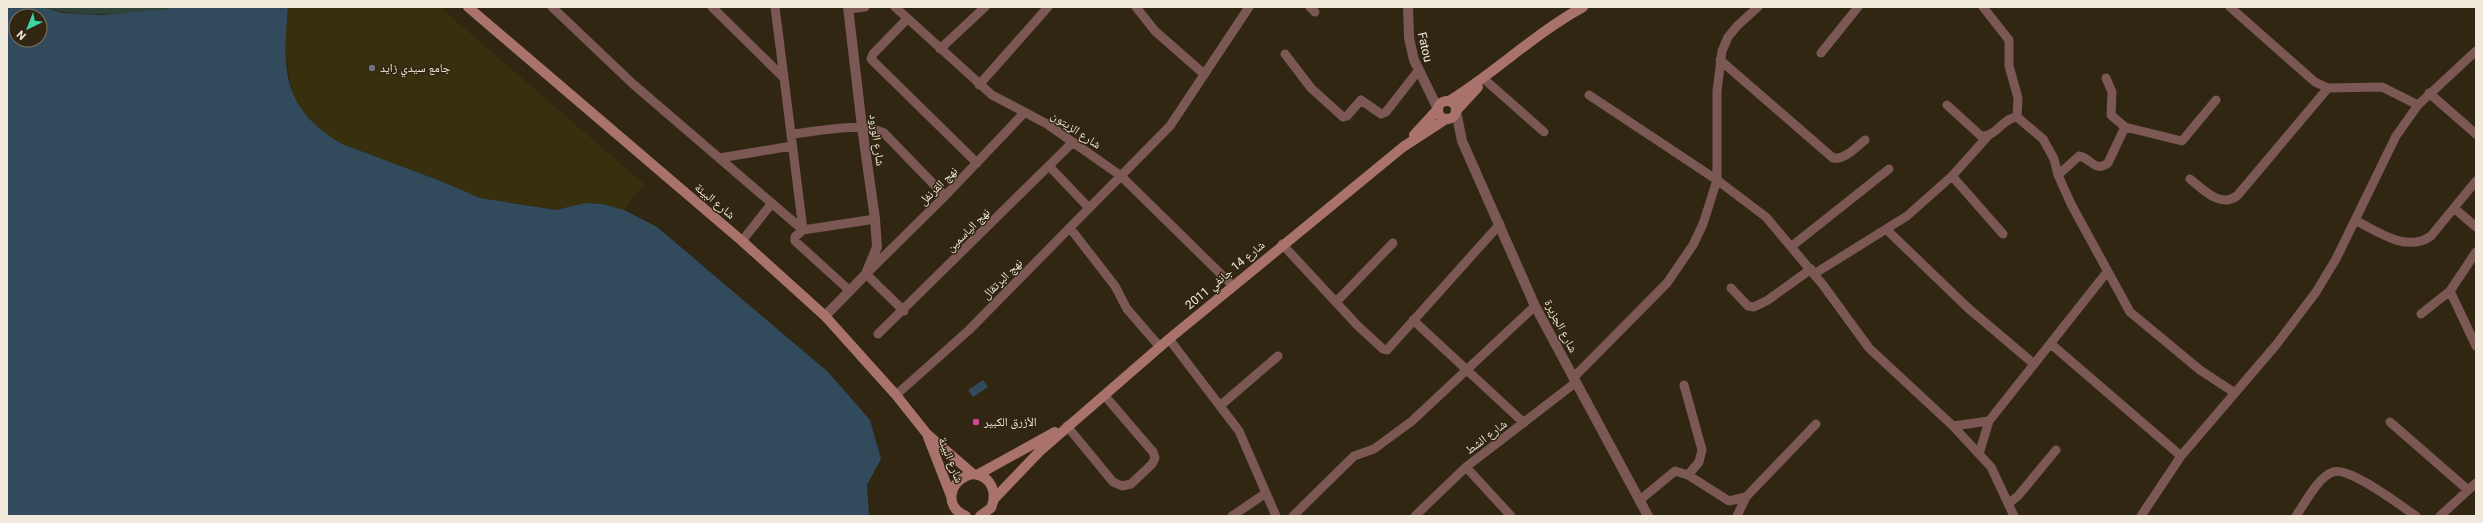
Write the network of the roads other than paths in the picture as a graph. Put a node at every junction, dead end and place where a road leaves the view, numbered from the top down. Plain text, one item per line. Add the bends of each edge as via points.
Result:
1 (468, 7) edge
2 (552, 7) edge
3 (712, 7) edge
4 (775, 7) edge
5 (865, 7) edge
6 (895, 7) edge
7 (985, 7) edge
8 (1048, 7) edge
9 (1136, 7) edge
10 (1249, 7) edge
11 (1408, 7) edge
12 (1583, 7) edge
13 (1758, 7) edge
14 (1858, 7) edge
15 (1984, 7) edge
16 (2230, 7) edge
17 (848, 8) edge
18 (907, 19) junction
19 (940, 49) junction
20 (2476, 51) edge
21 (1821, 53) dead end
22 (1284, 54) dead end
23 (1720, 60) junction
24 (1418, 71) junction
25 (1204, 74) junction
26 (784, 78) junction
27 (2106, 78) dead end
28 (1484, 79) junction
29 (979, 85) junction
30 (2328, 88) junction
31 (1429, 89) junction
32 (2429, 94) junction
33 (1589, 96) dead end
34 (2216, 100) dead end
35 (1449, 101) junction
36 (1947, 105) dead end
37 (2418, 105) junction
38 (1438, 109) junction
39 (1456, 111) junction
40 (1025, 112) junction
41 (2016, 117) junction
42 (1446, 119) junction
43 (862, 127) junction
44 (2125, 127) junction
45 (1544, 132) dead end
46 (791, 134) junction
47 (2476, 134) edge
48 (1988, 136) junction
49 (1865, 140) dead end
50 (1462, 141) junction
51 (1074, 142) junction
52 (792, 146) junction
53 (1403, 147) junction
54 (720, 158) junction
55 (977, 163) junction
56 (1050, 167) junction
57 (1890, 169) dead end
58 (2058, 175) junction
59 (1121, 176) junction
60 (1952, 176) junction
61 (2190, 179) dead end
62 (1717, 180) junction
63 (2476, 181) edge
64 (945, 196) junction
65 (772, 203) junction
66 (1089, 208) junction
67 (2454, 208) junction
68 (875, 219) junction
69 (2355, 220) junction
70 (1500, 224) junction
71 (2476, 227) edge
72 (1070, 228) junction
73 (803, 230) junction
74 (1887, 230) junction
75 (2003, 234) dead end
76 (742, 241) junction
77 (1393, 243) dead end
78 (1282, 244) junction
79 (1792, 246) junction
80 (2476, 252) edge
81 (1813, 272) junction
82 (2107, 272) junction
83 (866, 274) junction
84 (1234, 286) junction
85 (1731, 288) dead end
86 (850, 291) junction
87 (2450, 291) junction
88 (1336, 302) junction
89 (1535, 306) junction
90 (904, 311) junction
91 (2421, 314) dead end
92 (825, 316) junction
93 (1413, 320) junction
94 (878, 334) dead end
95 (1169, 339) junction
96 (2051, 344) junction
97 (2476, 346) edge
98 (1160, 347) junction
99 (1278, 356) dead end
100 (2034, 364) junction
101 (1467, 370) junction
102 (1574, 380) junction
103 (1684, 385) dead end
104 (2236, 393) junction
105 (896, 395) junction
106 (1105, 396) junction
107 (1221, 405) junction
108 (1989, 421) junction
109 (2390, 422) dead end
110 (1524, 423) junction
111 (1816, 424) dead end
112 (1067, 426) junction
113 (1953, 426) junction
114 (927, 434) junction
115 (2056, 450) dead end
116 (1979, 454) junction
117 (2182, 456) junction
118 (1466, 467) junction
119 (975, 475) junction
120 (1688, 475) junction
121 (2476, 483) edge
122 (2468, 490) junction
123 (1266, 493) junction
124 (951, 496) junction
125 (1746, 497) junction
126 (1640, 500) junction
127 (994, 501) junction
128 (2008, 503) junction
129 (966, 516) edge
130 (980, 516) edge
131 (996, 516) edge
132 (1232, 516) edge
133 (1276, 516) edge
134 (1292, 516) edge
135 (1415, 516) edge
136 (1511, 516) edge
137 (1648, 516) edge
138 (1737, 516) edge
139 (2014, 516) edge
140 (2141, 516) edge
141 (2296, 516) edge
142 (2416, 516) edge
143 (2440, 516) edge

1 - 76 main road, شارع البيئة
2 - 54 street via 633,84
3 - 26 street
4 - 26 street
5 - 17 street
6 - 18 street, شارع الزيتون
7 - 19 street
8 - 29 street
9 - 25 street via 1155,31
10 - 25 street, نهج البرتقال
11 - 24 street, Fatou via 1409,38
12 - 28 main road via 1529,42
13 - 23 street, شارع الشط via 1728,36
14 - 21 street
15 - 41 street via 2009,40 2009,66 2018,98
16 - 30 street via 2304,74
17 - 43 street, شارع الورود
18 - 19 street, شارع الزيتون
18 - 55 street via 871,59
19 - 29 street, شارع الزيتون
20 - 32 street
22 - 24 street via 1311,88 1343,117 1347,116 1361,100 1381,114 1386,112
23 - 49 street via 1833,158 1845,156
23 - 62 street, شارع الشط via 1717,98
24 - 31 street, Fatou
25 - 59 street, نهج البرتقال via 1170,126
26 - 46 street
27 - 44 street via 2112,92 2111,115
28 - 35 main road
28 - 39 main road
28 - 45 street
29 - 40 street, شارع الزيتون via 992,95
30 - 37 street via 2382,87
30 - 61 street via 2232,200 2219,200
31 - 35 street, Fatou
31 - 38 street, Fatou
32 - 37 street
32 - 47 street
33 - 62 street
34 - 44 street via 2182,141
35 - 38 main road via 1440,104
35 - 39 main road via 1455,105
36 - 48 street via 1975,133
37 - 69 street via 2396,136
38 - 42 main road via 1441,117
38 - 53 main road, شارع 14 جانفي 2011
39 - 42 main road via 1454,116
39 - 50 street, شارع الجزيرة
40 - 51 street, شارع الزيتون
40 - 55 street, نهج القرنفل
41 - 48 street via 2011,117
41 - 58 street via 2043,140 2054,159
42 - 50 street, شارع الجزيرة
42 - 53 main road, شارع 14 جانفي 2011
43 - 46 street
43 - 64 street via 875,128 884,133
43 - 68 street, شارع الورود
44 - 58 street via 2108,162 2103,166 2097,167 2079,156
46 - 52 street
48 - 60 street
50 - 70 street, شارع الجزيرة
51 - 56 street, نهج الياسمين
51 - 59 street, شارع الزيتون
52 - 54 street
52 - 73 street
53 - 78 main road, شارع 14 جانفي 2011
54 - 65 street
55 - 64 street, نهج القرنفل
56 - 66 street
56 - 90 street, نهج الياسمين
57 - 79 street
58 - 82 street
59 - 66 street, نهج البرتقال
59 - 84 street, شارع الزيتون
60 - 74 street via 1907,216
60 - 75 street
62 - 79 street via 1766,217
62 - 102 street, شارع الشط via 1703,224 1685,260 1672,277
63 - 67 street
64 - 83 street, نهج القرنفل
65 - 73 street
65 - 76 street
66 - 72 street, نهج البرتقال
67 - 69 street via 2431,236 2417,243 2395,240
67 - 71 street
68 - 73 street
68 - 83 street, شارع الورود via 876,247
69 - 104 street via 2316,292
70 - 89 street, شارع الجزيرة
70 - 93 street
72 - 98 street via 1115,286 1127,310
72 - 105 street, نهج البرتقال via 969,330
73 - 86 street via 794,241
74 - 81 street
74 - 100 street via 1968,308
76 - 92 main road, شارع البيئة
77 - 88 street
78 - 84 main road, شارع 14 جانفي 2011
78 - 88 street
79 - 81 street
80 - 87 street
81 - 85 street via 1754,307 1748,306
81 - 113 street via 1869,348
82 - 96 street
82 - 104 street via 2124,302 2142,324 2200,370
83 - 86 street
83 - 90 street
84 - 95 main road, شارع 14 جانفي 2011
86 - 92 street
87 - 91 street
87 - 97 street
88 - 93 street via 1383,349 1389,348
89 - 101 street
89 - 102 street, شارع الجزيرة
90 - 94 street, نهج الياسمين
92 - 105 main road, شارع البيئة
93 - 101 street
95 - 98 main road, شارع 14 جانفي 2011
95 - 107 street
96 - 100 street
96 - 117 street
98 - 106 main road, شارع 14 جانفي 2011
99 - 107 street
100 - 108 street
101 - 110 street
101 - 134 street via 1412,421 1374,449 1354,456
102 - 110 street, شارع الشط
102 - 126 street, شارع الجزيرة
103 - 120 street via 1702,450 1699,462
104 - 117 street
105 - 114 main road, شارع البيئة
106 - 112 main road, شارع 14 جانفي 2011
106 - 112 street via 1153,452 1155,458 1131,484 1122,486 1113,482
107 - 123 street via 1243,438
108 - 113 street
108 - 116 street
109 - 122 street
110 - 118 street, شارع الشط
111 - 125 street
112 - 119 main road, شارع 14 جانفي 2011
112 - 127 main road, شارع 14 جانفي 2011 via 1020,470
113 - 116 street
114 - 119 main road, شارع البيئة
114 - 124 main road, شارع البيئة
115 - 128 street via 2018,496
116 - 128 street via 1994,472
117 - 140 street
118 - 135 street, شارع الشط
118 - 136 street
119 - 124 main road, شارع 14 جانفي 2011 via 966,475 955,483
119 - 127 main road, شارع البيئة via 988,481 992,486
120 - 125 street via 1729,501
120 - 126 street via 1675,471
121 - 122 street
122 - 143 street
123 - 132 street
123 - 133 street
124 - 129 main road, شارع البيئة via 956,510
125 - 138 street
126 - 137 street, شارع الجزيرة
127 - 130 main road, شارع 14 جانفي 2011
127 - 131 main road
128 - 139 street
141 - 142 street via 2321,481 2338,470 2378,490

